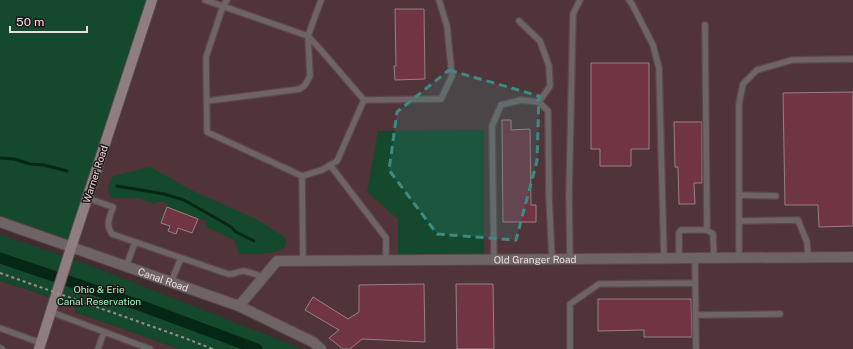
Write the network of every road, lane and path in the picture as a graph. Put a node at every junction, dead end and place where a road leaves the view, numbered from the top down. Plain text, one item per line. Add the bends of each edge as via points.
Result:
1 (152, 0) edge
2 (205, 0) edge
3 (227, 0) edge
4 (321, 0) edge
5 (438, 0) edge
6 (580, 0) edge
7 (629, 0) edge
8 (223, 6) junction
9 (519, 21) dead end
10 (705, 25) dead end
11 (308, 36) junction
12 (853, 59) edge
13 (364, 100) junction
14 (207, 101) junction
15 (539, 102) junction
16 (330, 165) junction
17 (302, 176) junction
18 (739, 195) junction
19 (776, 196) dead end
20 (87, 198) junction
21 (739, 221) junction
22 (0, 222) edge
23 (707, 230) junction
24 (135, 242) junction
25 (69, 253) junction
26 (739, 257) junction
27 (808, 257) junction
28 (853, 257) edge
29 (181, 258) junction
30 (664, 258) junction
31 (679, 258) junction
32 (695, 258) junction
33 (714, 258) junction
34 (494, 259) junction
35 (552, 259) junction
36 (570, 259) junction
37 (303, 260) junction
38 (386, 260) junction
39 (126, 267) junction
40 (0, 273) edge
41 (263, 277) junction
42 (171, 282) junction
43 (695, 283) junction
44 (239, 306) junction
45 (51, 312) junction
46 (780, 314) dead end
47 (696, 315) junction
48 (0, 328) edge
49 (104, 332) junction
50 (40, 346) edge
51 (98, 349) edge
52 (150, 349) edge
53 (212, 349) edge
54 (322, 349) edge
55 (570, 349) edge
56 (696, 349) edge

1 - 20 main road, Warner Road
2 - 8 lane
3 - 8 lane
4 - 11 lane
5 - 13 lane via 447,26 452,76 441,99
6 - 36 lane via 573,14
7 - 30 lane via 653,45 659,68
8 - 11 lane
8 - 14 lane via 206,57
9 - 15 lane via 540,41 549,66 550,86
10 - 23 lane
11 - 13 lane
11 - 14 lane via 310,76 300,89
12 - 18 lane via 792,60 757,70 743,84 739,104
13 - 16 lane via 337,161
14 - 17 lane via 207,132
15 - 34 lane via 521,100 501,105 492,126
15 - 35 lane via 548,111
16 - 17 lane
16 - 38 lane via 386,238
17 - 37 lane
18 - 19 lane
18 - 21 lane
20 - 24 lane via 113,207 108,229 112,234
20 - 25 main road, Warner Road
21 - 26 lane
21 - 27 lane via 798,220 807,242
22 - 25 street, Canal Road
23 - 31 lane via 681,230
23 - 33 lane via 713,234
24 - 29 lane
24 - 39 lane
25 - 39 street, Canal Road
25 - 45 main road, Warner Road
26 - 27 street, Old Granger Road
26 - 33 street, Old Granger Road
27 - 28 street, Old Granger Road
29 - 41 lane via 232,275 245,271
29 - 42 lane
30 - 31 street, Old Granger Road
30 - 36 street, Old Granger Road
31 - 32 street, Old Granger Road
32 - 33 street, Old Granger Road
32 - 43 lane
34 - 35 street, Old Granger Road
34 - 38 street, Old Granger Road
35 - 36 street, Old Granger Road
37 - 38 street, Old Granger Road
37 - 41 street, Old Granger Road via 277,261
39 - 42 street, Canal Road
40 - 53 path, bridge
41 - 44 street, Old Granger Road
42 - 44 street, Canal Road
43 - 47 lane
43 - 55 lane via 599,284 570,304
44 - 54 street, Canal Road via 313,342
45 - 49 lane
45 - 50 main road, Warner Road
46 - 47 lane
47 - 56 lane
48 - 50 lane
49 - 51 lane
49 - 52 lane

